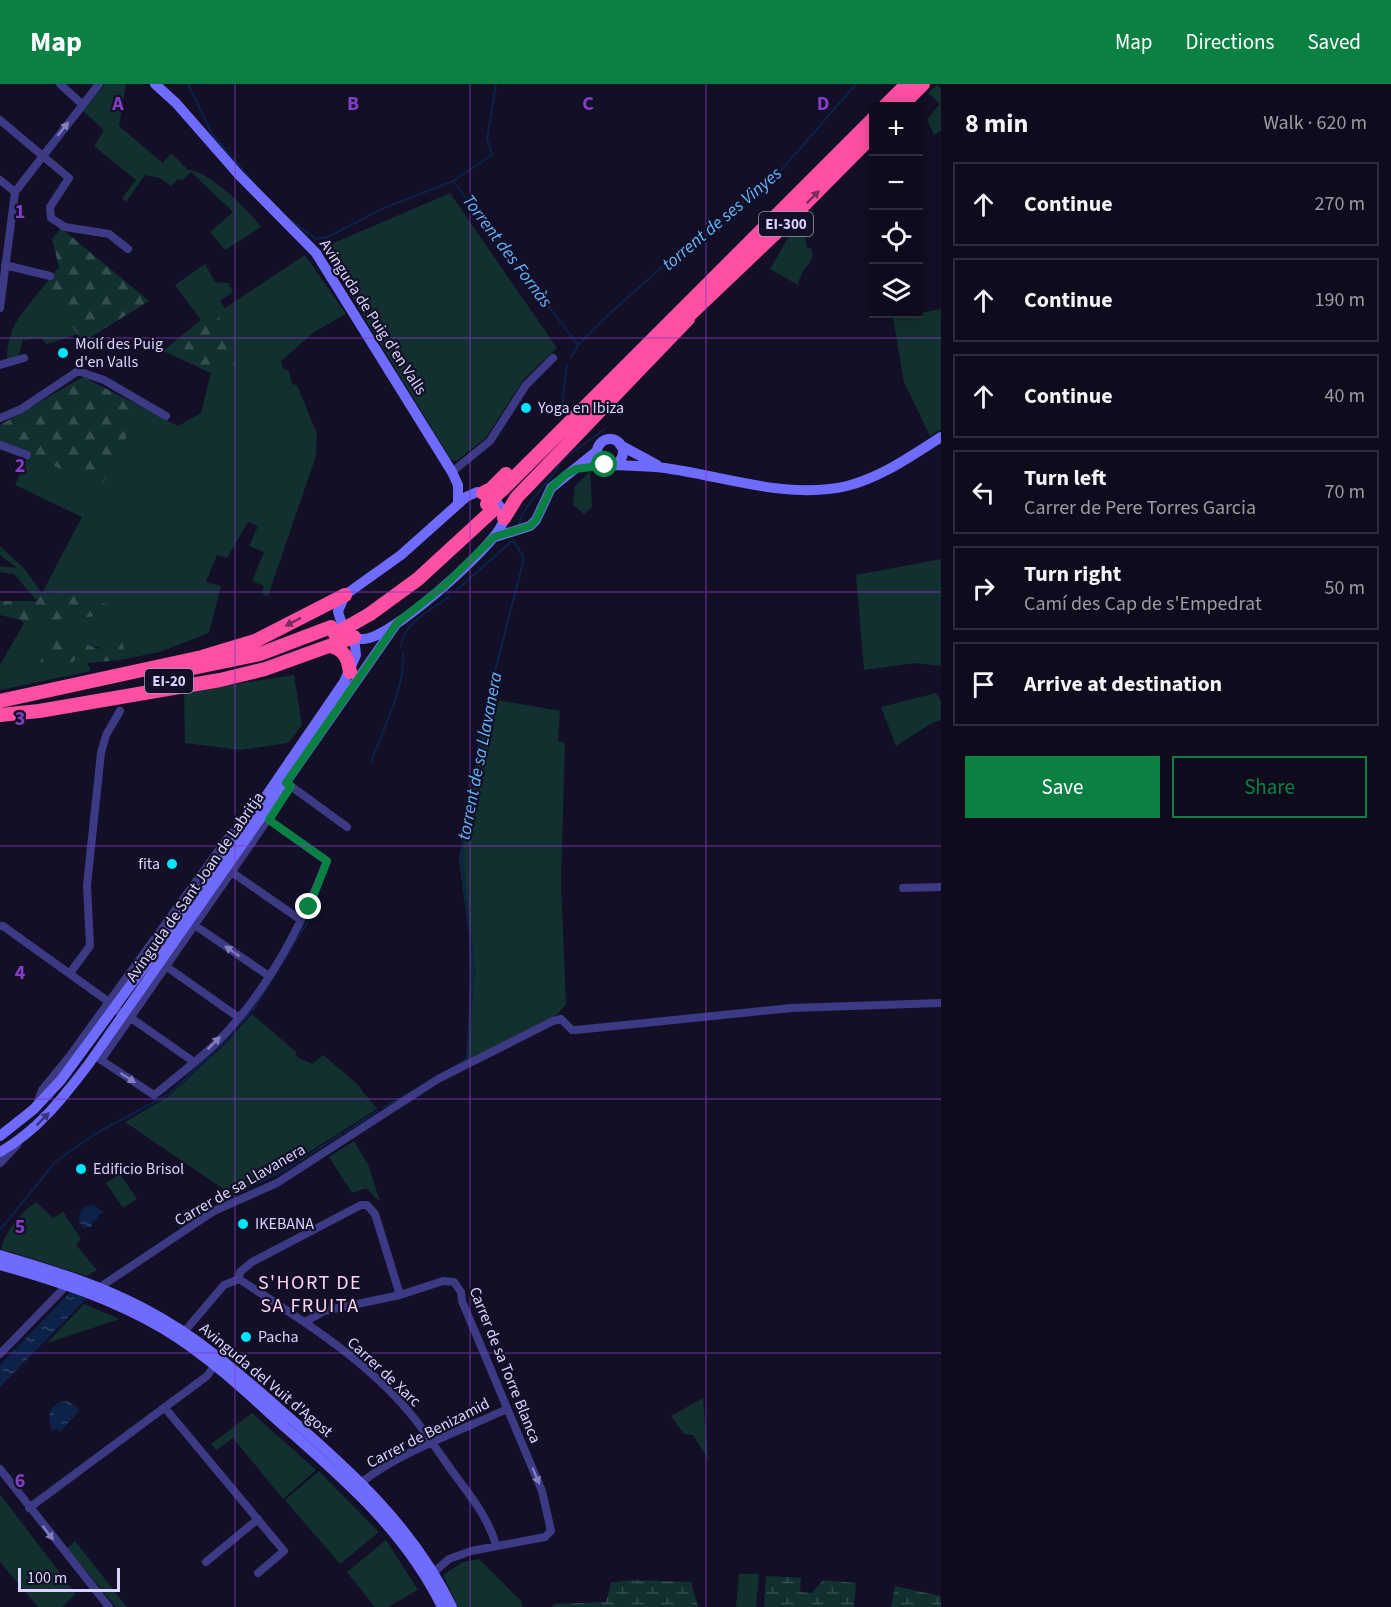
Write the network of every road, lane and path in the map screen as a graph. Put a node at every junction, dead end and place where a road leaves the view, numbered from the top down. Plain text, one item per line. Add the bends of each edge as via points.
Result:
1 (60, 84) edge
2 (99, 84) edge
3 (156, 84) edge
4 (919, 86) edge
5 (892, 102) edge
6 (905, 102) edge
7 (82, 104) junction
8 (0, 120) edge
9 (869, 122) edge
10 (869, 138) edge
11 (41, 157) junction
12 (0, 180) edge
13 (15, 192) junction
14 (128, 249) dead end
15 (6, 265) junction
16 (50, 276) dead end
17 (711, 281) junction
18 (0, 308) edge
19 (695, 310) junction
20 (24, 358) dead end
21 (553, 358) dead end
22 (0, 365) edge
23 (166, 416) dead end
24 (0, 418) edge
25 (941, 437) edge
26 (0, 445) edge
27 (620, 445) junction
28 (597, 451) junction
29 (27, 455) dead end
30 (609, 465) junction
31 (665, 468) junction
32 (576, 469) junction
33 (453, 472) junction
34 (506, 492) junction
35 (458, 503) junction
36 (491, 506) junction
37 (518, 531) junction
38 (494, 537) junction
39 (345, 595) junction
40 (397, 623) junction
41 (332, 636) junction
42 (354, 637) junction
43 (350, 672) junction
44 (0, 703) edge
45 (120, 711) dead end
46 (0, 715) edge
47 (289, 784) junction
48 (269, 820) junction
49 (347, 826) dead end
50 (233, 873) junction
51 (941, 887) edge
52 (903, 888) dead end
53 (301, 920) junction
54 (0, 926) edge
55 (196, 926) junction
56 (167, 967) junction
57 (70, 973) junction
58 (269, 976) junction
59 (941, 1003) edge
60 (113, 1004) junction
61 (238, 1017) junction
62 (127, 1018) junction
63 (98, 1058) junction
64 (194, 1062) junction
65 (0, 1136) edge
66 (21, 1140) junction
67 (0, 1152) edge
68 (0, 1163) edge
69 (0, 1255) edge
70 (0, 1265) edge
71 (118, 1277) junction
72 (239, 1280) junction
73 (67, 1285) junction
74 (100, 1287) junction
75 (400, 1295) junction
76 (120, 1296) junction
77 (305, 1322) junction
78 (184, 1332) junction
79 (210, 1349) junction
80 (0, 1354) edge
81 (215, 1365) junction
82 (165, 1408) junction
83 (507, 1409) junction
84 (432, 1443) junction
85 (0, 1469) edge
86 (362, 1482) junction
87 (29, 1508) junction
88 (258, 1519) junction
89 (496, 1545) junction
90 (206, 1562) dead end
91 (434, 1572) junction
92 (258, 1573) dead end
93 (109, 1607) edge
94 (442, 1607) edge
95 (452, 1607) edge

1 - 7 street
2 - 7 street
3 - 33 street, Avinguda de Puig d'en Valls via 316,253
4 - 5 highway
4 - 6 highway
11 -> 7 street
8 - 11 street
9 - 17 highway, EI-300
19 -> 10 highway, EI-300
11 - 13 street
11 - 14 street via 69,178 50,207 51,218 65,227 109,234
12 - 13 street
13 - 15 street
15 - 16 street
15 - 18 street
17 - 34 highway, EI-20
17 - 36 highway, EI-300 via 680,305 491,489
19 - 34 highway, EI-20
19 - 36 highway, EI-300 via 518,497
20 - 22 street
21 - 33 street via 526,385 490,441
23 - 24 street via 104,380 78,371 21,409
25 - 31 street via 879,475 834,488 786,488
26 - 29 street
27 - 28 street via 606,440
27 - 30 street via 622,455
27 - 31 street
28 - 30 street via 598,458
28 - 32 street
30 - 31 street
30 - 32 street
32 - 37 street via 558,480 536,520
33 - 35 street, Avinguda de Puig d'en Valls
33 - 36 street, Avinguda de Puig d'en Valls
34 - 36 highway, EI-20, bridge
35 - 36 street, EI-300
35 - 39 street, EI-300 via 401,555
36 - 37 street, Avinguda de Puig d'en Valls
36 - 38 street, EI-300
36 - 41 highway, EI-20
37 - 38 street
38 - 40 street, EI-300 via 445,585
39 - 42 street via 339,605 339,616
39 -> 44 highway via 255,641 202,657
40 - 42 street, EI-300 via 370,638
40 - 47 street, Avinguda de Sant Joan de Labritja / EI-300
41 - 42 highway
41 - 43 highway via 349,663
41 - 44 highway, EI-20 via 240,659
41 - 46 highway, EI-20 via 244,666
42 - 43 street, Avinguda de Sant Joan de Labritja via 356,655
43 - 60 street, Avinguda de Sant Joan de Labritja via 245,826
45 - 57 street via 101,753 87,885 90,946
47 - 48 street, Avinguda de Sant Joan de Labritja
47 - 49 street
47 - 62 street, Avinguda de Sant Joan de Labritja / EI-300
48 - 50 street, Avinguda de Sant Joan de Labritja
48 - 53 street via 327,861
50 - 53 street
50 - 55 street, Avinguda de Sant Joan de Labritja
51 - 52 street
53 - 58 street
54 - 57 street
55 - 56 street, Avinguda de Sant Joan de Labritja
58 -> 55 street
56 - 61 street
56 - 62 street, Avinguda de Sant Joan de Labritja
57 - 60 street
58 - 61 street
59 - 71 street, Carrer de sa Llavanera via 791,1008 576,1030 561,1019 438,1079 277,1183 214,1211
60 - 62 street
60 - 65 street, Avinguda de Sant Joan de Labritja via 61,1080 35,1108
64 -> 61 street
62 - 63 street, Avinguda de Sant Joan de Labritja / EI-300
62 - 64 street
63 -> 64 street via 154,1095
66 -> 63 street, Avinguda de Sant Joan de Labritja / EI-300
66 - 67 street, Avinguda de Sant Joan de Labritja / EI-300
66 - 68 street
69 - 74 street, Avinguda del Vuit d'Agost
70 - 73 street, Avinguda del Vuit d'Agost
71 - 74 street, Carrer de sa Llavanera
71 - 76 street
72 - 75 street via 240,1272 252,1262 361,1205 372,1208 375,1214
72 - 77 street, Carrer de Xarc
72 - 78 street via 224,1285
73 - 80 street
73 - 81 street, Avinguda del Vuit d'Agost via 163,1329
74 - 76 street, Avinguda del Vuit d'Agost
75 - 77 street, Carrer de sa Torre Blanca via 324,1311
75 - 83 street, Carrer de sa Torre Blanca via 449,1280 458,1286
76 - 78 street, Avinguda del Vuit d'Agost
77 - 84 street, Carrer de Xarc via 408,1410
78 - 79 street, Avinguda del Vuit d'Agost
79 - 81 street
79 - 86 street, Avinguda del Vuit d'Agost
81 - 82 street via 207,1376
81 - 94 street, Avinguda del Vuit d'Agost via 379,1513 412,1556
82 - 87 street
82 - 88 street
83 - 84 street, Carrer de Benizamid
83 -> 89 street, Carrer de sa Torre Blanca via 542,1491 551,1532 545,1537
84 - 86 street, Carrer de Benizamid
84 - 89 street, Carrer de Xarc via 491,1529
85 - 87 street
86 - 91 street, Avinguda del Vuit d'Agost via 395,1518
87 -> 93 street
88 - 90 street
88 - 92 street via 284,1551
89 - 91 street via 449,1559
91 - 95 street, Avinguda del Vuit d'Agost

